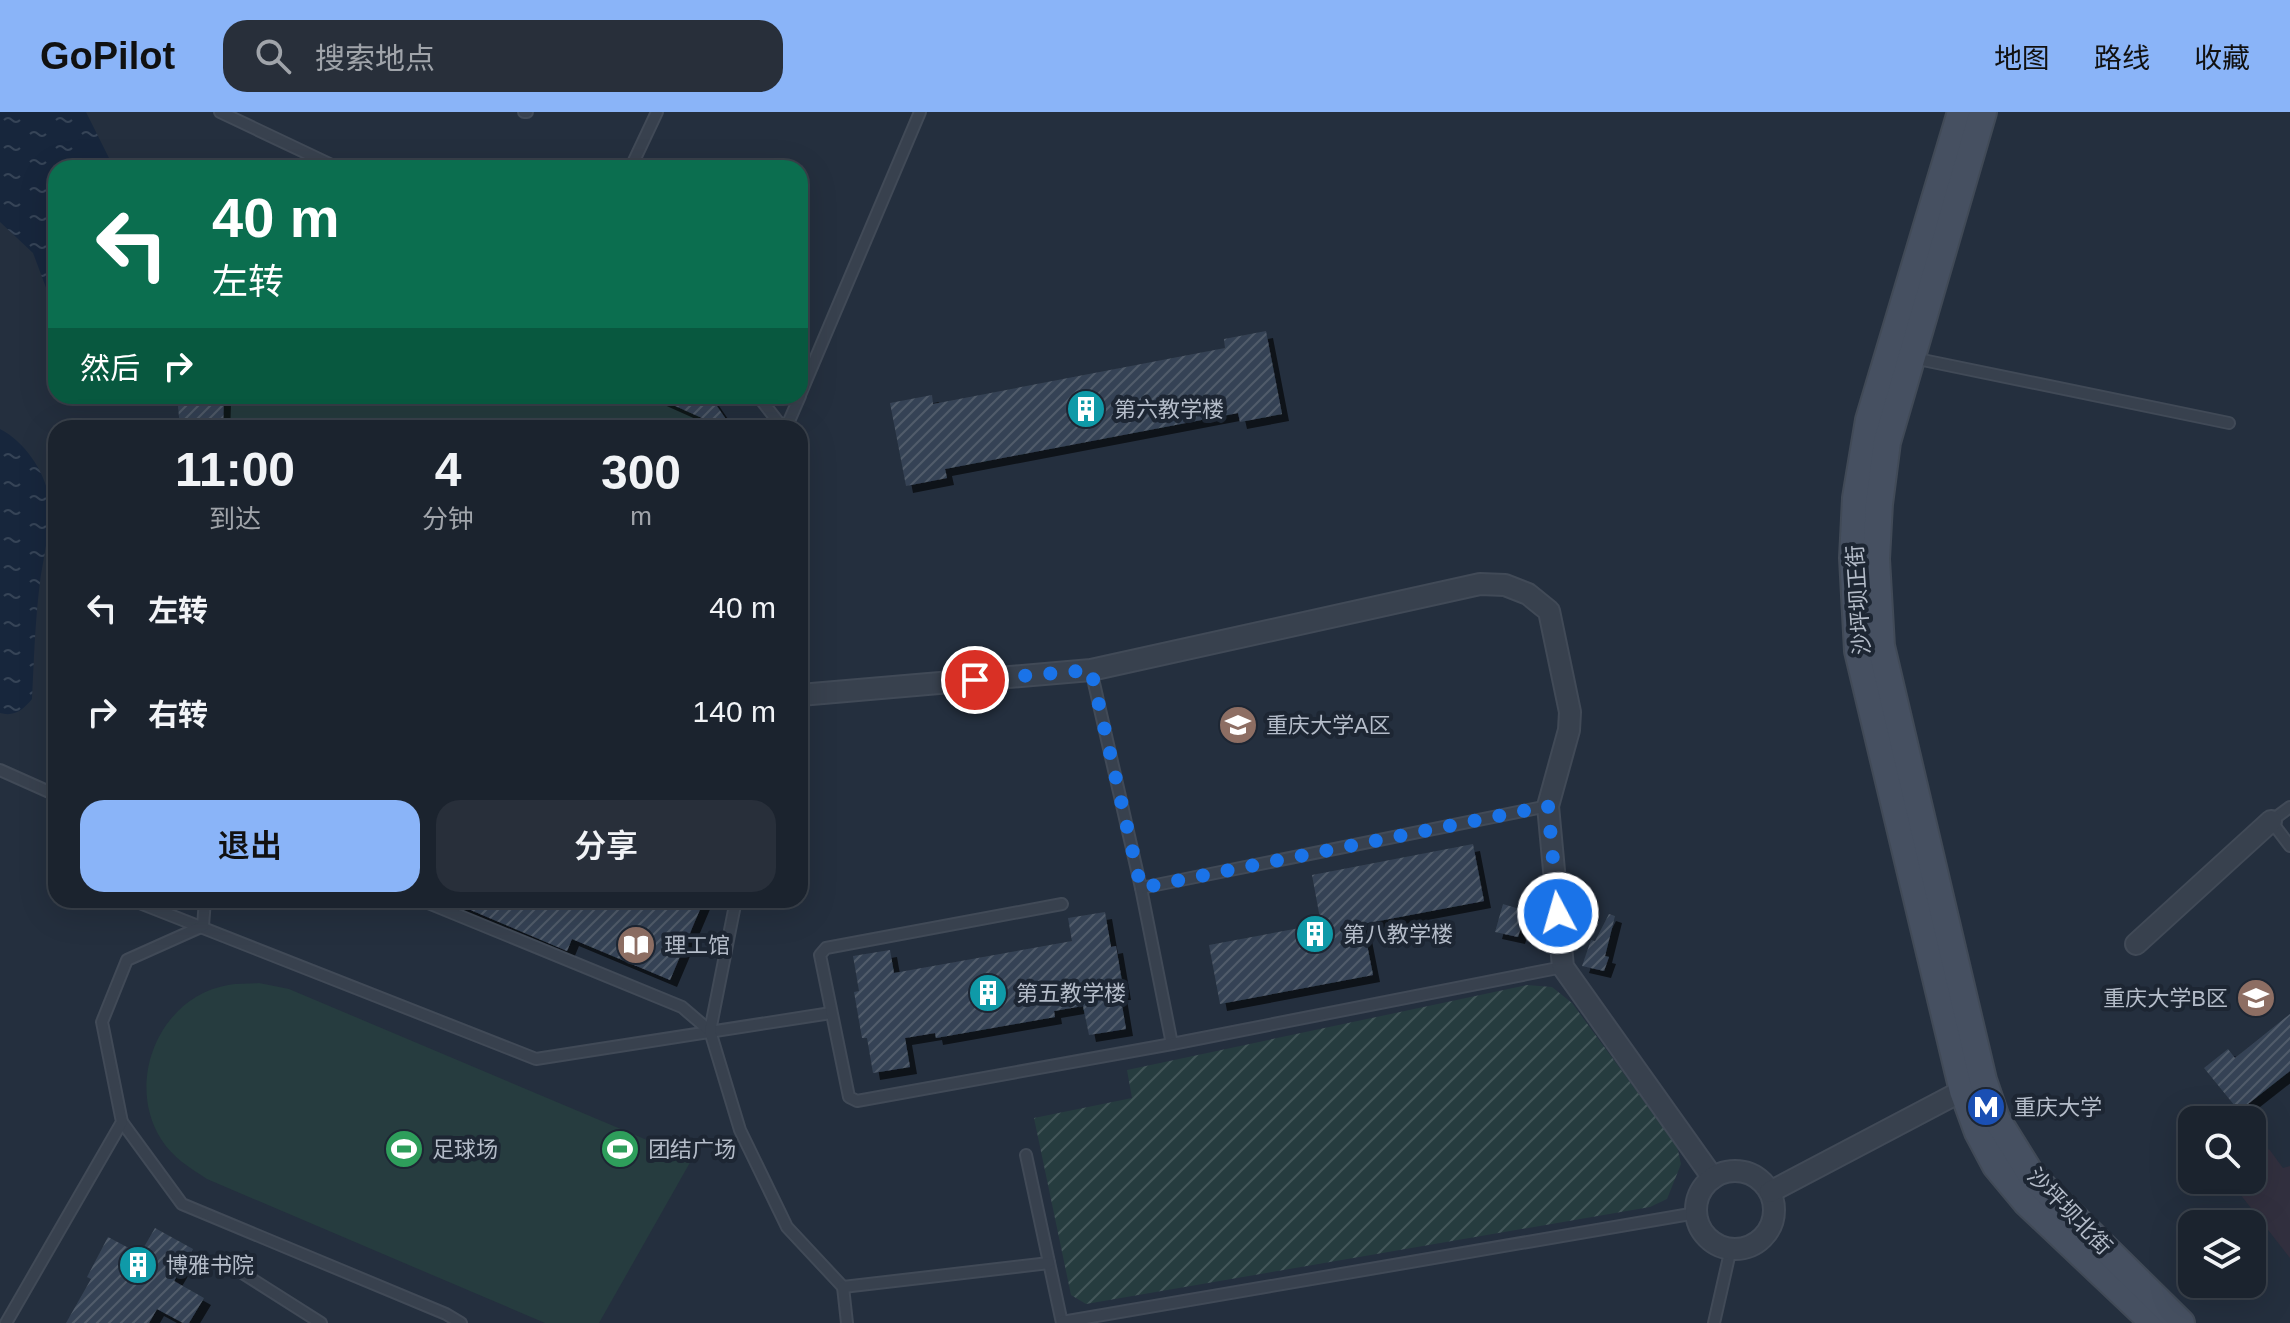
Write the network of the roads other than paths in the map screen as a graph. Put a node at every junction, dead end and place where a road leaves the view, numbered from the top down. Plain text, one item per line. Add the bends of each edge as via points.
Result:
1 (220, 112) edge
2 (657, 112) edge
3 (920, 112) edge
4 (1961, 112) edge
5 (1983, 112) edge
6 (321, 160) edge
7 (634, 160) edge
8 (1911, 357) junction
9 (808, 376) edge
10 (765, 404) edge
11 (778, 420) edge
12 (2229, 423) dead end
13 (1091, 670) junction
14 (808, 694) edge
15 (0, 770) edge
16 (48, 791) edge
17 (1548, 806) junction
18 (2290, 807) edge
19 (2271, 821) junction
20 (2290, 846) edge
21 (1141, 888) junction
22 (1062, 904) dead end
23 (154, 908) edge
24 (204, 908) edge
25 (441, 908) edge
26 (734, 908) edge
27 (203, 926) junction
28 (2136, 944) dead end
29 (1563, 967) junction
30 (831, 1013) junction
31 (710, 1031) junction
32 (1172, 1044) junction
33 (1973, 1086) junction
34 (122, 1122) junction
35 (1026, 1155) dead end
36 (1713, 1178) junction
37 (1770, 1192) junction
38 (1696, 1213) junction
39 (1731, 1248) junction
40 (225, 1262) dead end
41 (1049, 1263) junction
42 (843, 1287) junction
43 (1062, 1322) edge
44 (6, 1323) edge
45 (321, 1323) edge
46 (461, 1323) edge
47 (847, 1323) edge
48 (1714, 1323) edge
49 (2154, 1323) edge
50 (2181, 1323) edge

1 - 6 lane
2 - 7 lane
3 - 9 lane
4 - 33 main road, 沙坪坝正街 via 1869,420 1853,558 1858,651
5 - 8 main road, 沙坪坝正街
8 - 12 lane
8 - 33 main road, 沙坪坝正街 via 1887,442 1879,504 1881,646
10 - 11 lane
13 - 14 street
13 - 17 street via 1480,584 1505,585 1549,611 1570,712
13 - 21 lane
15 - 16 lane
17 - 21 lane
17 - 29 street
18 - 19 lane
19 - 20 lane
19 - 28 street
21 - 32 lane
22 - 30 lane via 826,948 820,955
23 - 27 lane
24 - 27 lane
25 - 31 lane via 682,1007
26 - 31 lane
27 - 31 lane via 536,1059
27 - 34 lane via 127,960 102,1022
29 - 32 lane
29 - 36 street
30 - 31 lane
30 - 32 lane via 845,1090 857,1101
31 - 42 lane via 740,1130 787,1227
33 - 37 street
33 - 49 main road, 沙坪坝北街 via 1978,1132 1996,1166 2026,1202
33 - 50 main road, 沙坪坝北街 via 2032,1176
34 - 44 lane
34 - 46 lane via 182,1204
35 - 41 lane
36 - 37 street via 1725,1172 1752,1174
36 - 38 street via 1697,1199
37 - 39 street via 1774,1215 1764,1236 1754,1244
38 - 39 street via 1707,1237
38 - 43 lane
39 - 48 lane
40 - 45 lane
41 - 42 lane
41 - 43 lane
42 - 47 lane

